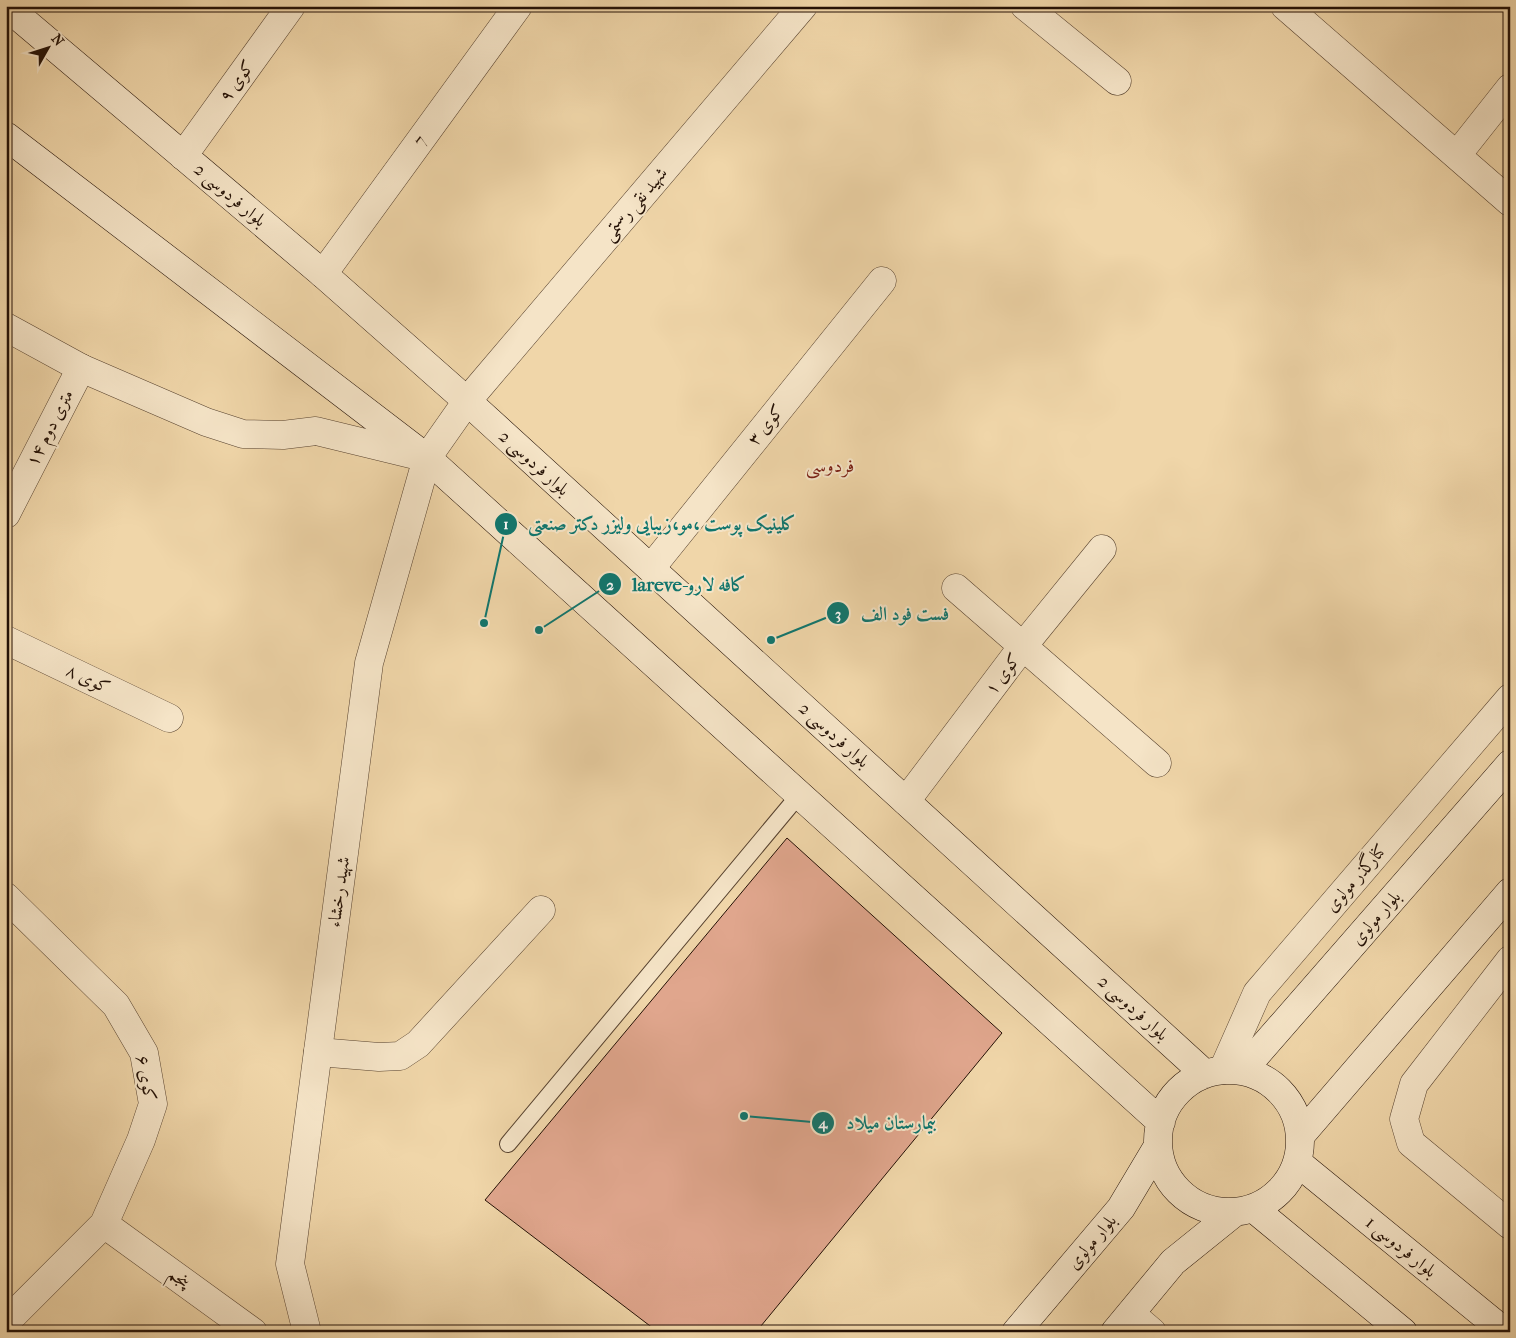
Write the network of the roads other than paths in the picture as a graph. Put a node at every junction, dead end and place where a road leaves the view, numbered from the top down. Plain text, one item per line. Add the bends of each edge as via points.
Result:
1 (6, 6) edge
2 (291, 6) edge
3 (518, 6) edge
4 (803, 6) edge
5 (1025, 6) edge
6 (1285, 6) edge
7 (1117, 81) dead end
8 (1510, 88) edge
9 (6, 136) edge
10 (1456, 155) junction
11 (183, 156) junction
12 (1510, 202) edge
13 (323, 274) junction
14 (882, 281) dead end
15 (6, 327) edge
16 (81, 368) junction
17 (467, 401) junction
18 (427, 458) junction
19 (6, 514) edge
20 (1102, 549) dead end
21 (650, 568) junction
22 (956, 588) dead end
23 (6, 640) edge
24 (1023, 646) junction
25 (1510, 698) edge
26 (169, 718) dead end
27 (1158, 763) dead end
28 (1510, 764) edge
29 (799, 795) junction
30 (906, 801) junction
31 (1510, 892) edge
32 (6, 897) edge
33 (541, 910) dead end
34 (1510, 960) edge
35 (318, 1052) junction
36 (1224, 1072) junction
37 (1160, 1134) junction
38 (1300, 1136) junction
39 (508, 1144) dead end
40 (1297, 1162) junction
41 (1244, 1210) junction
42 (104, 1224) junction
43 (1510, 1225) edge
44 (6, 1322) edge
45 (1123, 1323) edge
46 (253, 1332) edge
47 (306, 1332) edge
48 (1016, 1332) edge
49 (1152, 1332) edge
50 (1403, 1332) edge
51 (1505, 1332) edge

1 - 11 street, بلوار فردوسی 2
2 - 11 street, کوی ۹
3 - 13 street, 7
4 - 17 street, شهید نقی رستمی
5 - 7 street
6 - 10 street
8 - 10 street
9 - 18 street
10 - 12 street
11 - 13 street, بلوار فردوسی 2
13 - 17 street, بلوار فردوسی 2
14 - 21 street, کوی ۳
15 - 16 street
16 - 18 street via 206,422 243,434 283,435 316,431
16 - 19 street, ۱۴ متری دوم
17 - 18 street, شهید نقی رستمی
17 - 21 street, بلوار فردوسی 2
18 - 29 street
18 - 35 street, شهید رخشاء via 369,663
20 - 24 street, کوی ۱
21 - 30 street, بلوار فردوسی 2
22 - 24 street
23 - 26 street, کوی ۸
24 - 27 street
24 - 30 street, کوی ۱
25 - 36 street, کنارگذر مولوی via 1257,993
28 - 36 street, بلوار مولوی
29 - 37 street
29 - 39 lane
30 - 36 street, بلوار فردوسی 2
31 - 38 street
32 - 42 street, کوی ۶ via 116,1005 144,1053 153,1104
33 - 35 street via 418,1044 400,1056
34 - 43 street via 1414,1084 1404,1119 1411,1143
35 - 47 street, شهید رخشاء via 290,1264
36 - 37 street via 1190,1082 1177,1092 1167,1106
36 - 38 street via 1260,1077 1275,1087 1288,1101
37 - 41 street via 1162,1164 1183,1195 1216,1211
37 - 48 street, بلوار مولوی via 1121,1208
38 - 40 street
40 - 41 street via 1280,1191 1268,1201
40 - 51 street, بلوار فردوسی 1
41 - 45 street via 1173,1262
41 - 50 street
42 - 44 street, کوی ۶
42 - 46 street, پنجم
45 - 49 street

